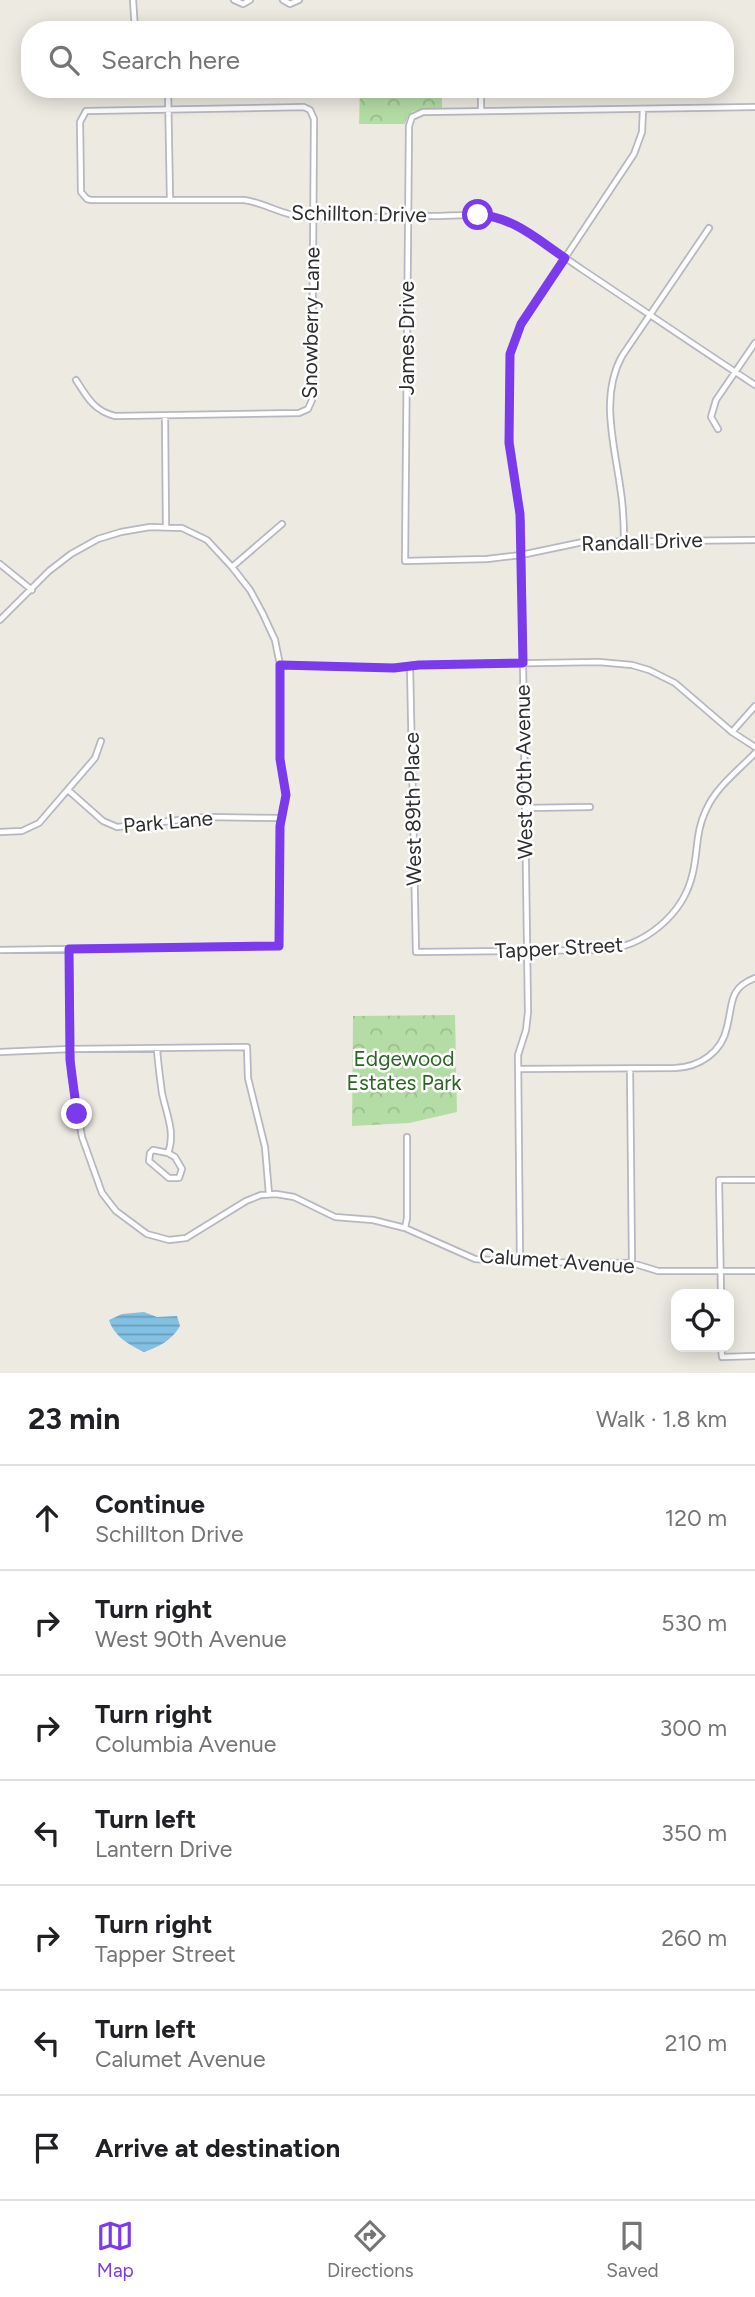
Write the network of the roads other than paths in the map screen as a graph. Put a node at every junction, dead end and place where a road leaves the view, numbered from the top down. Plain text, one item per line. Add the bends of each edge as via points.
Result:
1 (133, 0) edge
2 (234, 0) edge
3 (250, 0) edge
4 (283, 0) edge
5 (299, 0) edge
6 (134, 21) edge
7 (168, 98) edge
8 (481, 98) edge
9 (755, 107) edge
10 (169, 109) junction
11 (643, 109) junction
12 (481, 111) junction
13 (170, 200) junction
14 (313, 217) junction
15 (408, 217) junction
16 (709, 228) dead end
17 (565, 258) junction
18 (649, 315) junction
19 (755, 343) edge
20 (735, 372) junction
21 (76, 380) dead end
22 (755, 385) edge
23 (165, 416) junction
24 (718, 429) dead end
25 (282, 524) dead end
26 (166, 526) junction
27 (755, 540) edge
28 (624, 541) junction
29 (521, 555) junction
30 (405, 561) joint
31 (0, 564) edge
32 (232, 568) junction
33 (32, 590) junction
34 (0, 620) edge
35 (523, 663) junction
36 (280, 665) junction
37 (410, 666) junction
38 (755, 706) edge
39 (732, 732) junction
40 (101, 741) dead end
41 (755, 747) edge
42 (755, 753) edge
43 (68, 790) junction
44 (590, 807) dead end
45 (525, 808) junction
46 (282, 818) junction
47 (0, 832) edge
48 (69, 949) junction
49 (0, 950) edge
50 (527, 951) junction
51 (416, 952) joint
52 (755, 978) edge
53 (70, 1049) junction
54 (158, 1049) junction
55 (0, 1052) edge
56 (518, 1069) junction
57 (631, 1069) junction
58 (407, 1137) dead end
59 (168, 1153) junction
60 (755, 1180) edge
61 (269, 1194) junction
62 (405, 1228) junction
63 (520, 1262) junction
64 (632, 1263) junction
65 (721, 1271) junction
66 (755, 1271) edge
67 (721, 1289) edge
68 (722, 1352) edge
69 (755, 1356) edge

1 - 6 street
2 - 3 street via 243,4
4 - 5 street via 290,4
7 - 10 street
8 - 12 street
9 - 11 street
10 - 13 street
10 - 13 street, Schillton Drive via 83,113 80,187 91,200
10 - 14 street, Snowberry Lane via 310,110 314,119
11 - 12 street
11 - 17 street, West 90th Avenue via 642,132 634,154
12 - 15 street, James Drive via 423,112 412,117
13 - 14 street, Schillton Drive via 244,200 286,214
14 - 15 street, Schillton Drive
14 - 23 street, Snowberry Lane via 309,410
15 - 17 street, Schillton Drive via 496,217
15 - 30 street, James Drive
16 - 18 street
17 - 18 street, Schillton Drive
17 - 29 street, West 90th Avenue via 521,324 510,354 509,443
18 - 20 street, Schillton Drive
18 - 28 street via 620,360 611,390
19 - 20 street
20 - 22 street, Schillton Drive
20 - 24 street via 716,400 711,417
21 - 23 street via 90,402 105,414
23 - 26 street
25 - 32 street
26 - 32 street via 203,538
26 - 33 street via 138,528 98,540 71,554
27 - 28 street, Randall Drive
28 - 29 street, Randall Drive via 578,542
29 - 30 street, Randall Drive
29 - 35 street, West 90th Avenue
31 - 33 street
32 - 36 street via 262,612
33 - 34 street
35 - 37 street
35 - 39 street via 608,662 649,670 683,689
35 - 45 street, West 90th Avenue
36 - 37 street
36 - 46 street via 280,759 286,795
37 - 51 street, West 89th Place
38 - 39 street
39 - 41 street
40 - 43 street via 95,758
42 - 50 street, Tapper Street via 711,799 699,827 689,885 653,932 616,949
43 - 46 street, Park Lane via 99,818 117,827 206,817
43 - 47 street via 33,827
44 - 45 street
45 - 50 street, West 90th Avenue
46 - 48 street via 279,946
48 - 49 street
48 - 53 street
50 - 51 street, Tapper Street
50 - 56 street, West 90th Avenue via 527,1018
52 - 57 street via 733,995 725,1035 707,1058 685,1067
53 - 54 street
53 - 55 street
53 - 61 street via 77,1114 97,1182 108,1202 140,1230 162,1239 186,1238 246,1201
54 - 59 street via 162,1095 172,1132
54 - 61 street via 247,1047 248,1078 265,1147
56 - 57 street
56 - 63 street, West 90th Avenue
57 - 64 street
58 - 62 street
59 - 59 street via 182,1168 179,1178 169,1178 149,1161 153,1150
60 - 65 street via 719,1180
61 - 62 street, Calumet Avenue via 294,1197 335,1217
62 - 63 street, Calumet Avenue via 475,1259
63 - 64 street, Calumet Avenue
64 - 65 street, Calumet Avenue via 658,1271
65 - 66 street, Calumet Avenue
65 - 67 street
68 - 69 street via 722,1357

